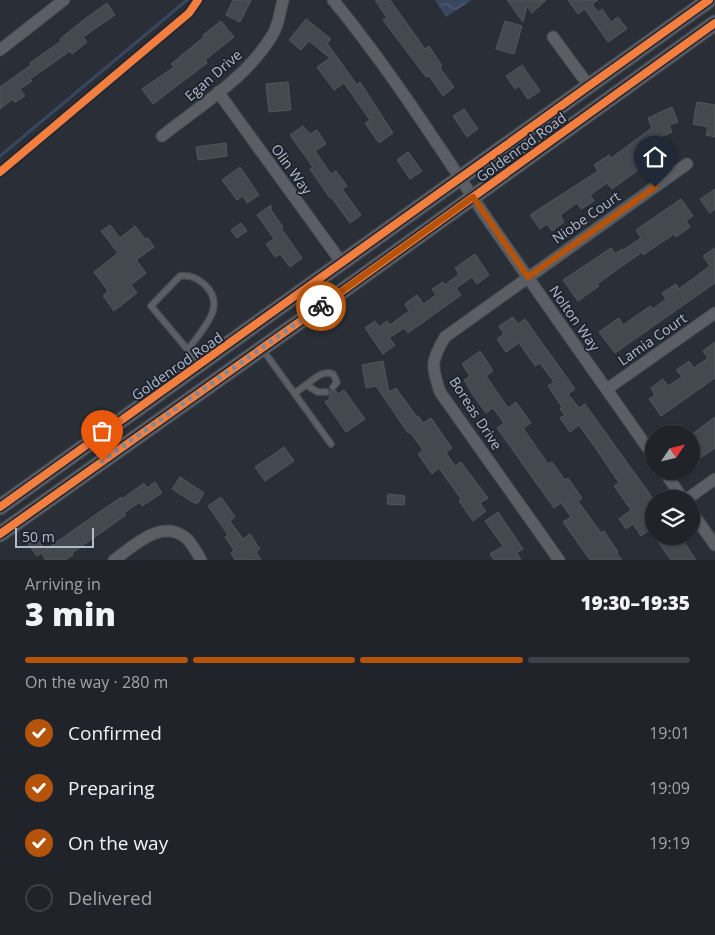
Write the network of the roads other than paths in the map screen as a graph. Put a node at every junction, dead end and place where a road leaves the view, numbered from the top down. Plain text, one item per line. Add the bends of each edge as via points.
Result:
1 (64, 0) edge
2 (283, 0) edge
3 (333, 0) edge
4 (709, 0) edge
5 (715, 23) edge
6 (553, 37) dead end
7 (2, 44) edge
8 (589, 86) junction
9 (218, 92) junction
10 (162, 136) dead end
11 (687, 164) dead end
12 (461, 178) junction
13 (473, 197) junction
14 (342, 263) junction
15 (528, 277) junction
16 (715, 313) edge
17 (262, 348) junction
18 (188, 350) junction
19 (200, 365) junction
20 (306, 385) junction
21 (333, 387) dead end
22 (607, 389) junction
23 (326, 392) dead end
24 (294, 393) junction
25 (154, 425) junction
26 (331, 444) dead end
27 (645, 444) edge
28 (715, 479) edge
29 (700, 490) edge
30 (0, 507) edge
31 (700, 524) edge
32 (0, 534) edge
33 (715, 545) edge
34 (114, 560) edge
35 (201, 560) edge
36 (559, 560) edge

1 - 7 street
2 - 9 street, Egan Drive via 275,32 263,49 244,71
3 - 12 street, Nolton Way
4 - 8 main road, Goldenrod Road
5 - 13 main road, Goldenrod Road
6 - 8 street
8 - 12 main road, Goldenrod Road
9 - 10 street, Egan Drive
9 - 14 street, Olin Way
11 - 15 street, Niobe Court
12 - 13 street, Nolton Way
12 - 14 main road, Goldenrod Road
13 - 15 street, Nolton Way
13 - 17 main road, Goldenrod Road
14 - 19 main road, Goldenrod Road
15 - 22 street, Nolton Way
15 - 36 street, Boreas Drive via 445,336 434,356 434,373 440,392
16 - 22 street, Lamia Court
17 - 24 lane
17 - 25 main road, Goldenrod Road
18 - 18 lane via 150,306 180,276 190,275 209,289 215,307
18 - 19 lane
19 - 25 main road via 192,387 159,411
19 - 30 main road, Goldenrod Road
20 - 21 lane via 322,373 329,372 337,382
20 - 23 lane via 318,392
20 - 24 lane
22 - 27 street, Nolton Way
24 - 26 lane
25 - 32 main road, Goldenrod Road
28 - 29 street
31 - 33 street
34 - 35 street via 162,530 187,538

